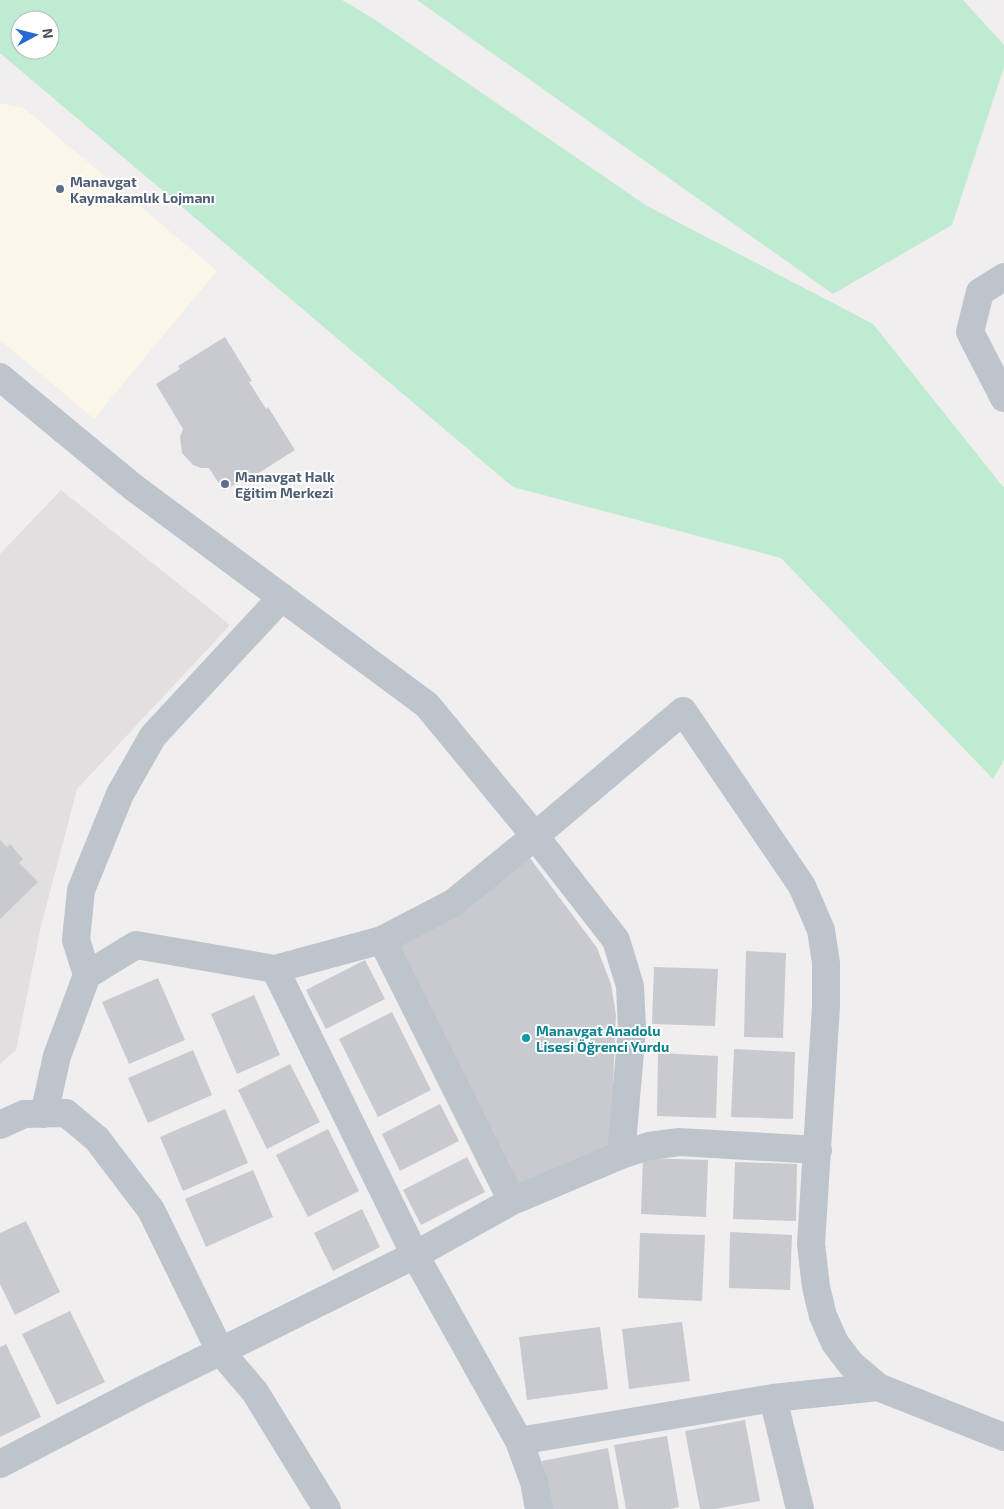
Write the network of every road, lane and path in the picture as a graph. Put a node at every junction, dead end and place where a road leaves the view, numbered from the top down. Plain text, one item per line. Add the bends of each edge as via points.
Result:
1 (1004, 277) edge
2 (0, 378) edge
3 (1004, 398) edge
4 (282, 597) junction
5 (535, 836) junction
6 (382, 940) junction
7 (276, 969) junction
8 (87, 975) junction
9 (44, 1114) junction
10 (0, 1125) edge
11 (818, 1150) junction
12 (621, 1155) junction
13 (512, 1200) junction
14 (415, 1255) junction
15 (220, 1351) junction
16 (878, 1387) junction
17 (255, 1392) junction
18 (773, 1398) junction
19 (1004, 1437) edge
20 (519, 1441) junction
21 (0, 1464) edge
22 (310, 1509) edge
23 (327, 1509) edge
24 (539, 1509) edge
25 (800, 1509) edge

1 - 3 street via 980,292 970,332
2 - 4 street via 133,487
4 - 5 street via 427,705
4 - 8 street via 153,736 120,794 81,890 76,940
5 - 6 street via 453,903
5 - 11 street via 683,711 802,886 821,930 826,963 826,1006
5 - 12 street via 616,940 630,986 632,1029
6 - 7 street
6 - 13 street
7 - 8 street via 136,945
7 - 14 street
8 - 9 street via 58,1056
9 - 10 street via 24,1114
9 - 15 street via 66,1113 97,1139 151,1210
11 - 12 street via 679,1142 649,1146
11 - 16 street via 811,1244 823,1316 835,1343 851,1364
12 - 13 street
13 - 14 street
14 - 15 street
14 - 20 street
15 - 17 street
15 - 21 street
16 - 18 street
16 - 19 street
17 - 22 street
17 - 23 street
18 - 20 street
18 - 25 street
20 - 24 street via 534,1482

